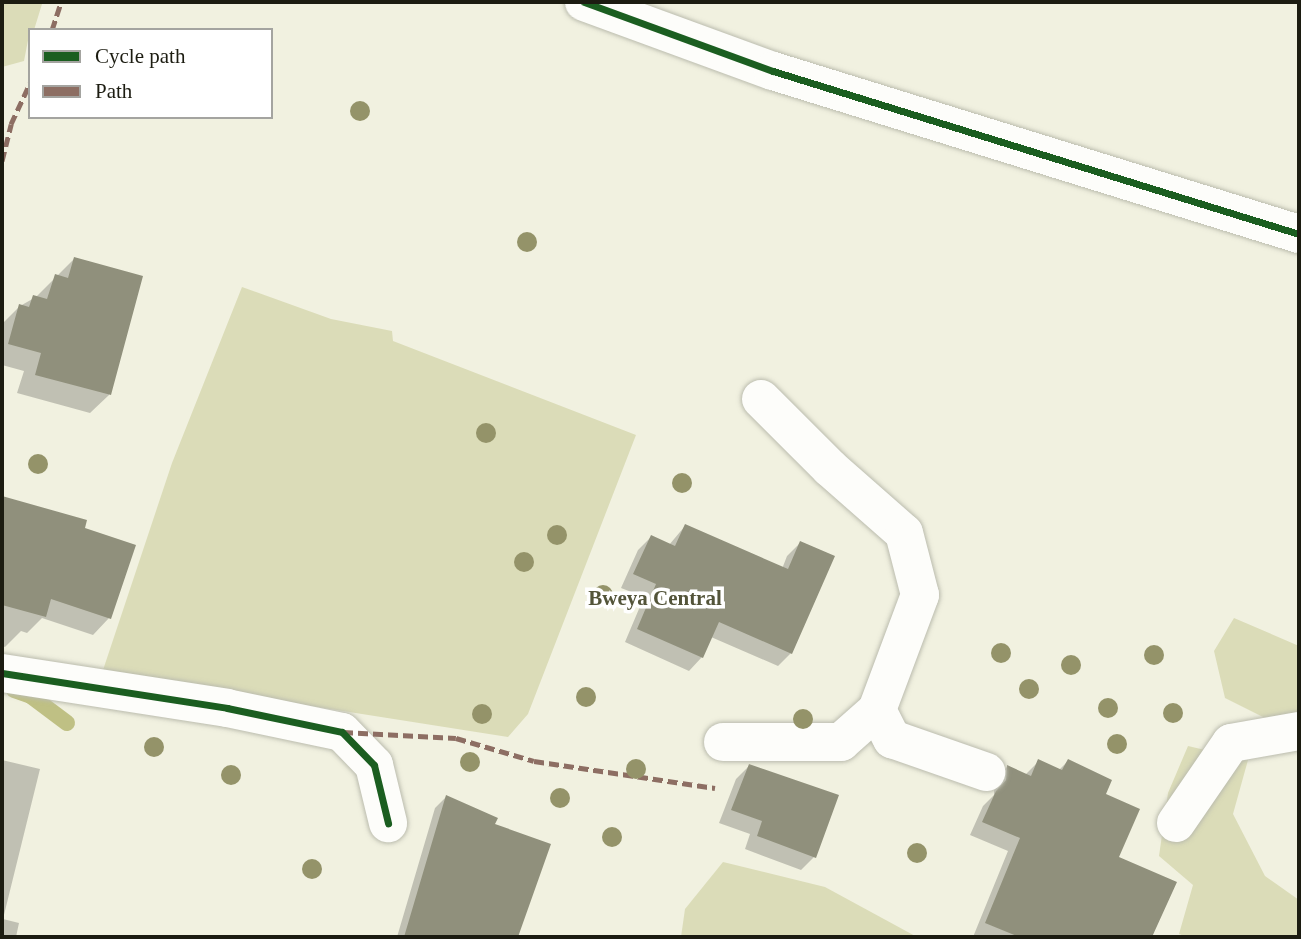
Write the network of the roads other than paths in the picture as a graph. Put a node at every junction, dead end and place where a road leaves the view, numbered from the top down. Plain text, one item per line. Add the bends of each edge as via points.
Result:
1 (584, 2) edge
2 (1299, 234) edge
3 (761, 400) dead end
4 (2, 673) edge
5 (877, 710) junction
6 (1299, 731) edge
7 (723, 742) dead end
8 (986, 772) dead end
9 (388, 823) dead end
10 (1176, 823) dead end

1 - 2 street via 773,71
3 - 5 street via 904,533 920,595
4 - 9 street via 228,708 342,732 374,765
5 - 7 street via 841,742
5 - 8 street via 892,739
6 - 10 street via 1231,743

